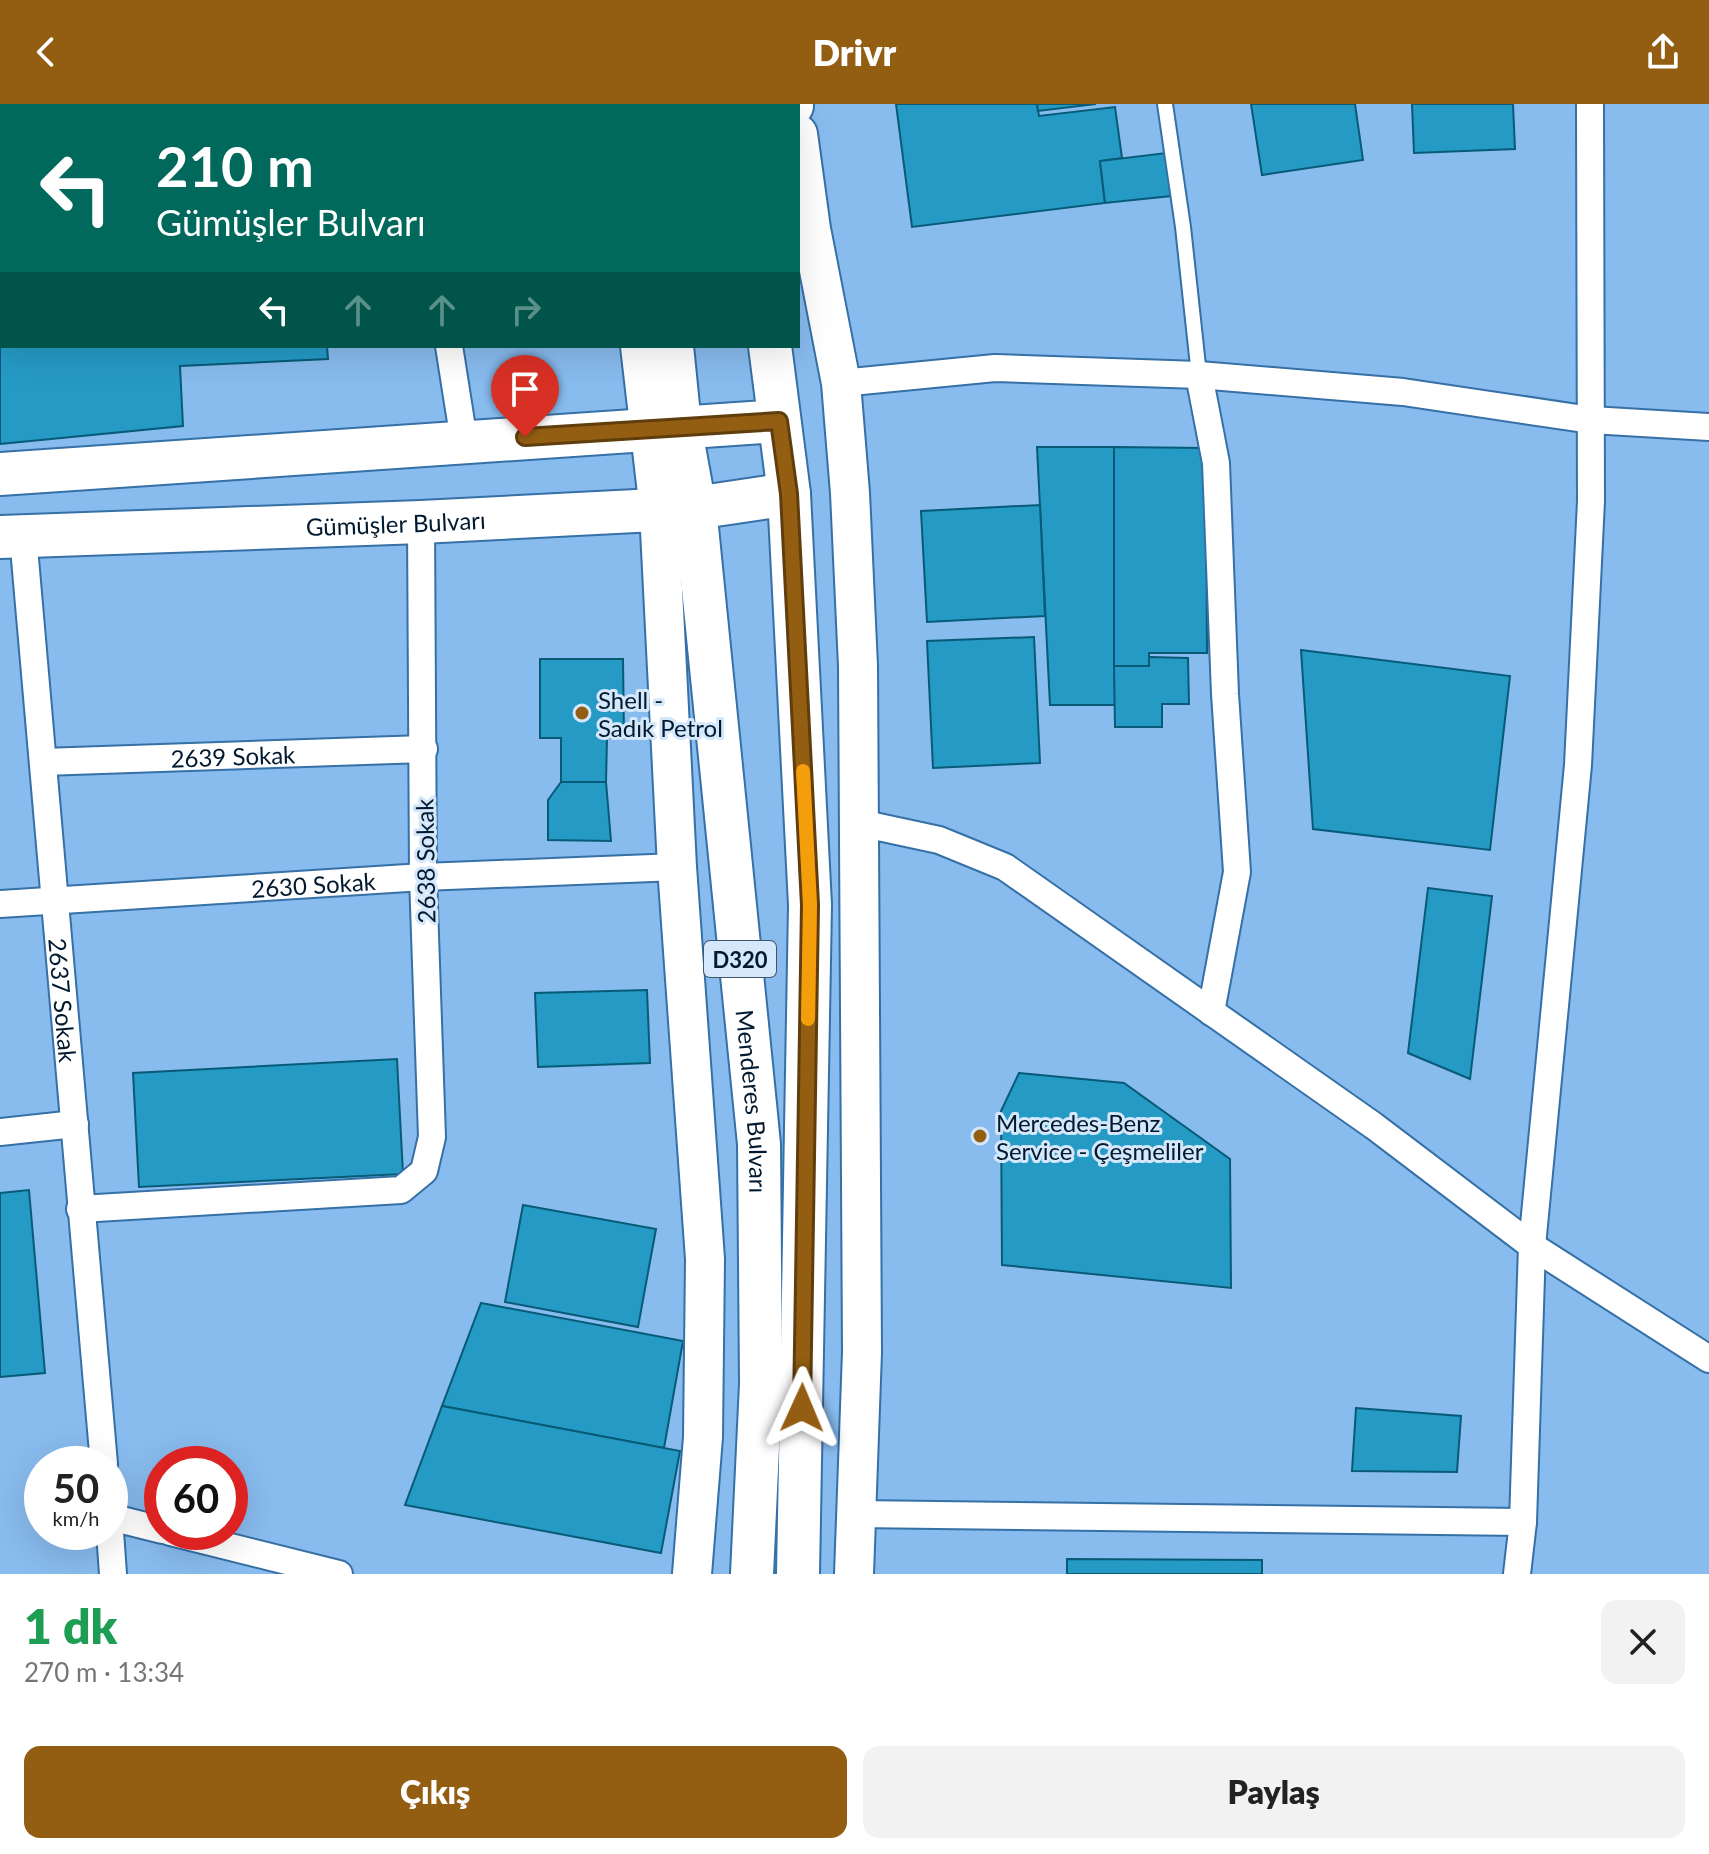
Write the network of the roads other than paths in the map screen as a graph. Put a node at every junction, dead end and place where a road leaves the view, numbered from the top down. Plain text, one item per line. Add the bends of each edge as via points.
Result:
1 (1165, 104) edge
2 (1590, 104) edge
3 (800, 149) edge
4 (449, 348) edge
5 (641, 348) edge
6 (672, 348) edge
7 (770, 348) edge
8 (1199, 375) junction
9 (841, 383) junction
10 (1591, 420) junction
11 (779, 421) junction
12 (664, 427) junction
13 (1709, 427) edge
14 (464, 441) junction
15 (0, 474) edge
16 (789, 494) junction
17 (677, 509) junction
18 (421, 522) junction
19 (11, 536) edge
20 (424, 749) junction
21 (43, 762) junction
22 (860, 823) junction
23 (677, 867) junction
24 (423, 877) junction
25 (55, 900) junction
26 (0, 904) edge
27 (1211, 1012) junction
28 (75, 1124) junction
29 (0, 1132) edge
30 (80, 1209) junction
31 (1532, 1246) junction
32 (1709, 1359) edge
33 (102, 1446) edge
34 (856, 1514) junction
35 (1523, 1522) junction
36 (111, 1550) edge
37 (242, 1550) edge
38 (113, 1574) edge
39 (339, 1574) edge
40 (692, 1574) edge
41 (752, 1574) edge
42 (798, 1574) edge
43 (854, 1574) edge
44 (1517, 1574) edge

1 - 8 lane
2 - 10 street
3 - 9 main road
4 - 14 street
5 - 12 main road
6 - 12 main road, Menderes Bulvarı / D320
7 - 11 main road, Menderes Bulvarı / D320
8 - 9 street via 995,368
8 - 10 street via 1403,392
8 - 27 street via 1216,463 1237,872
9 - 22 main road via 858,666
10 - 13 street
10 - 31 street via 1578,765
11 - 12 main road
11 - 16 main road, Menderes Bulvarı / D320
12 - 14 main road
12 - 17 main road, Menderes Bulvarı / D320
14 - 15 main road
16 - 17 main road, Gümüşler Bulvarı
16 - 42 main road, Menderes Bulvarı / D320 via 810,905
17 - 18 main road, Gümüşler Bulvarı
17 - 23 main road
17 - 41 main road, Menderes Bulvarı / D320 via 759,1144 761,1384
18 - 19 main road, Gümüşler Bulvarı
18 - 20 street, 2638 Sokak
19 - 21 street, 2637 Sokak
20 - 21 street, 2639 Sokak
20 - 24 street, 2638 Sokak
21 - 25 street, 2637 Sokak
22 - 27 street via 939,840 1005,867
22 - 34 main road via 862,1352
23 - 24 street, 2630 Sokak
23 - 40 main road via 705,1259 703,1437
24 - 25 street, 2630 Sokak
24 - 30 street, 2638 Sokak via 432,1137 424,1171 401,1190
25 - 26 street, 2630 Sokak
25 - 28 street, 2637 Sokak
27 - 31 street
28 - 29 street
28 - 30 street, 2637 Sokak
30 - 33 street, 2637 Sokak
31 - 32 street
31 - 35 street
34 - 35 street
34 - 43 main road
35 - 44 street
36 - 38 street
37 - 39 street

